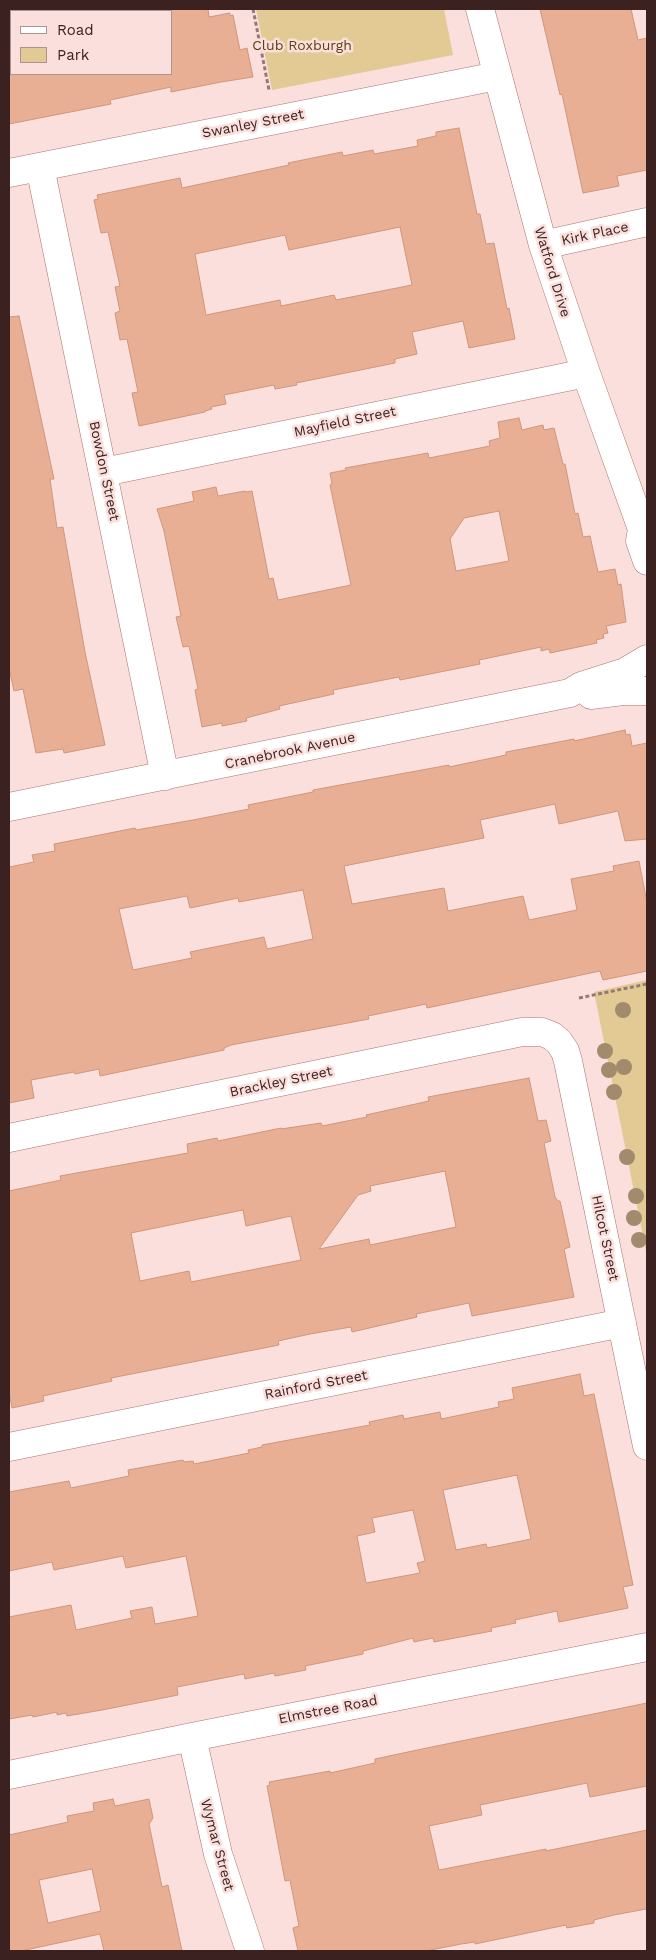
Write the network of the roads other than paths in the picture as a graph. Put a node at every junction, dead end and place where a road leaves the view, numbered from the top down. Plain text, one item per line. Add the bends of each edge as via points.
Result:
1 (480, 9) edge
2 (498, 76) junction
3 (40, 166) junction
4 (9, 173) edge
5 (647, 222) edge
6 (544, 245) junction
7 (586, 374) junction
8 (104, 472) junction
9 (645, 531) edge
10 (647, 562) edge
11 (647, 659) edge
12 (647, 691) edge
13 (570, 694) junction
14 (165, 776) junction
15 (9, 807) edge
16 (552, 1036) joint
17 (9, 1138) edge
18 (622, 1323) junction
19 (647, 1446) edge
20 (9, 1447) edge
21 (647, 1647) edge
22 (192, 1737) junction
23 (9, 1776) edge
24 (250, 1951) edge

1 - 2 street, Watford Drive
2 - 3 street, Swanley Street
2 - 6 street, Watford Drive
3 - 4 street, Swanley Street
3 - 8 street, Bowdon Street
5 - 6 street, Kirk Place
6 - 7 street, Watford Drive
7 - 8 street, Mayfield Street
7 - 9 street, Watford Drive
8 - 14 street, Bowdon Street
9 - 10 street, Watford Drive via 640,541
11 - 13 street, Cranebrook Avenue via 625,672 581,686
12 - 13 street, Cranebrook Avenue via 582,697
13 - 14 street, Cranebrook Avenue
14 - 15 street, Cranebrook Avenue
16 - 17 street, Brackley Street via 542,1032 522,1032
16 - 18 street, Hilcot Street via 565,1051 568,1061
18 - 19 street, Hilcot Street
18 - 20 street, Rainford Street
21 - 22 street, Elmstree Road
22 - 23 street, Elmstree Road
22 - 24 street, Wymar Street via 218,1854

